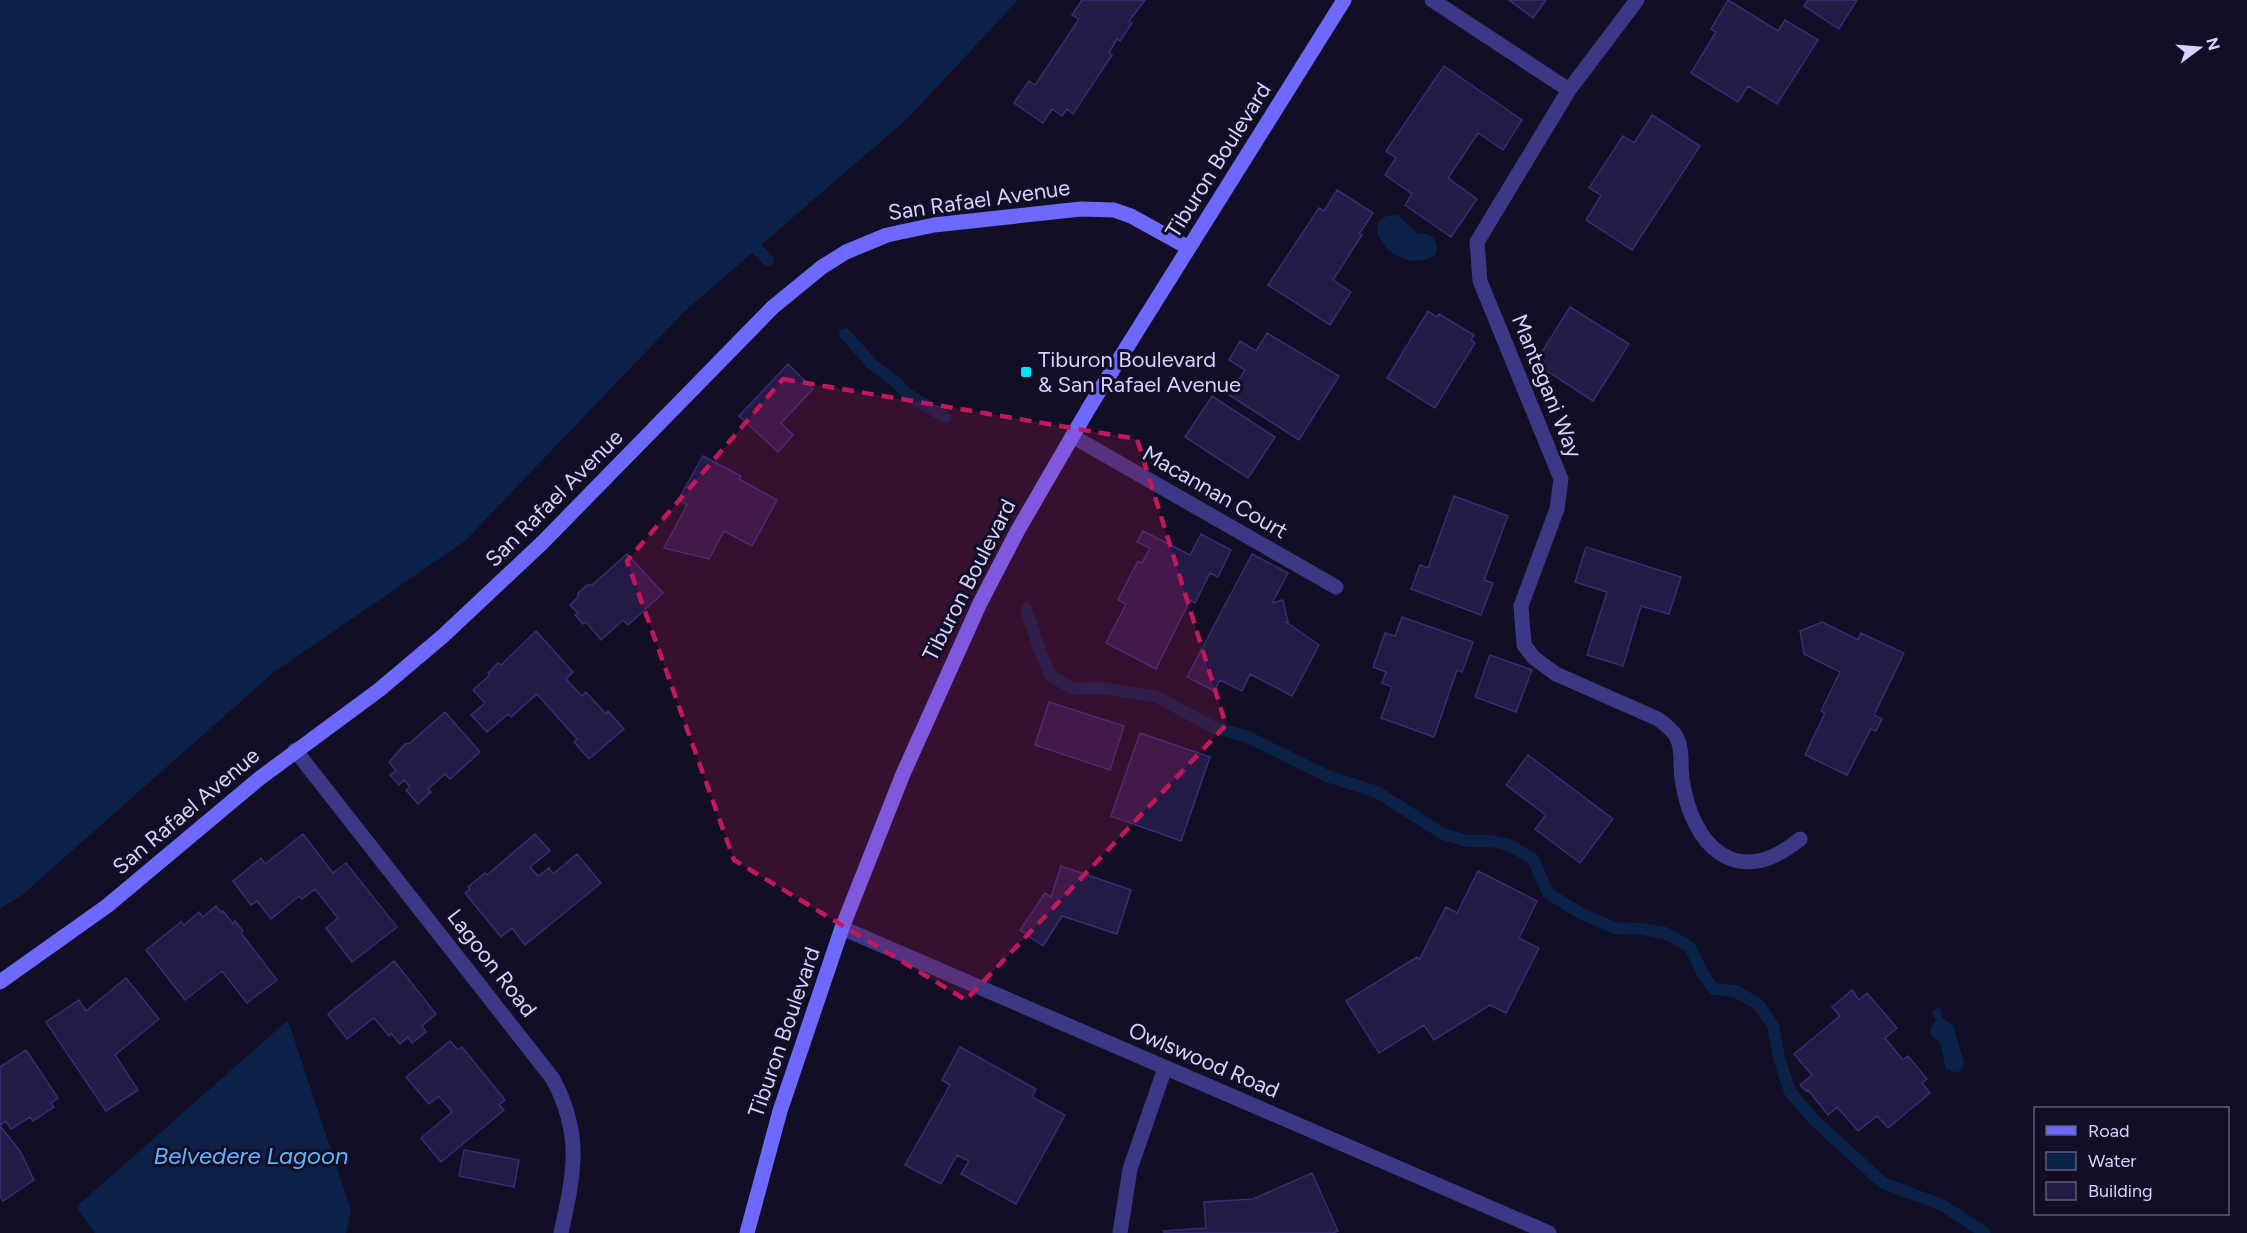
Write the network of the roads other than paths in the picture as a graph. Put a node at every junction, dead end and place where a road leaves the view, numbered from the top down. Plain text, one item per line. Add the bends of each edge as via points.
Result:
1 (1344, 0) edge
2 (1432, 0) edge
3 (1636, 0) edge
4 (1569, 90) junction
5 (1189, 248) junction
6 (1072, 436) junction
7 (1336, 587) dead end
8 (296, 750) junction
9 (1800, 839) dead end
10 (842, 928) junction
11 (0, 982) edge
12 (1165, 1068) junction
13 (561, 1233) edge
14 (747, 1233) edge
15 (1120, 1233) edge
16 (1549, 1233) edge

1 - 5 street, Tiburon Boulevard
2 - 4 street
3 - 4 street, Mantegani Way
4 - 9 street, Mantegani Way via 1477,242 1480,281 1561,479 1557,509 1521,606 1524,645 1556,674 1670,728 1678,739 1689,810 1706,842 1717,853 1745,862 1761,860
5 - 6 street, Tiburon Boulevard
5 - 8 street, San Rafael Avenue via 1131,216 1098,208 934,225 887,234 846,252 773,307 477,606 379,690
6 - 7 street, Macannan Court
6 - 10 street, Tiburon Boulevard via 1018,530 962,641 903,774
8 - 11 street, San Rafael Avenue via 98,912
8 - 13 street, Lagoon Road via 553,1079 573,1131 573,1173
10 - 12 street, Owlswood Road
10 - 14 street, Tiburon Boulevard via 783,1101
12 - 15 street via 1130,1169
12 - 16 street, Owlswood Road

